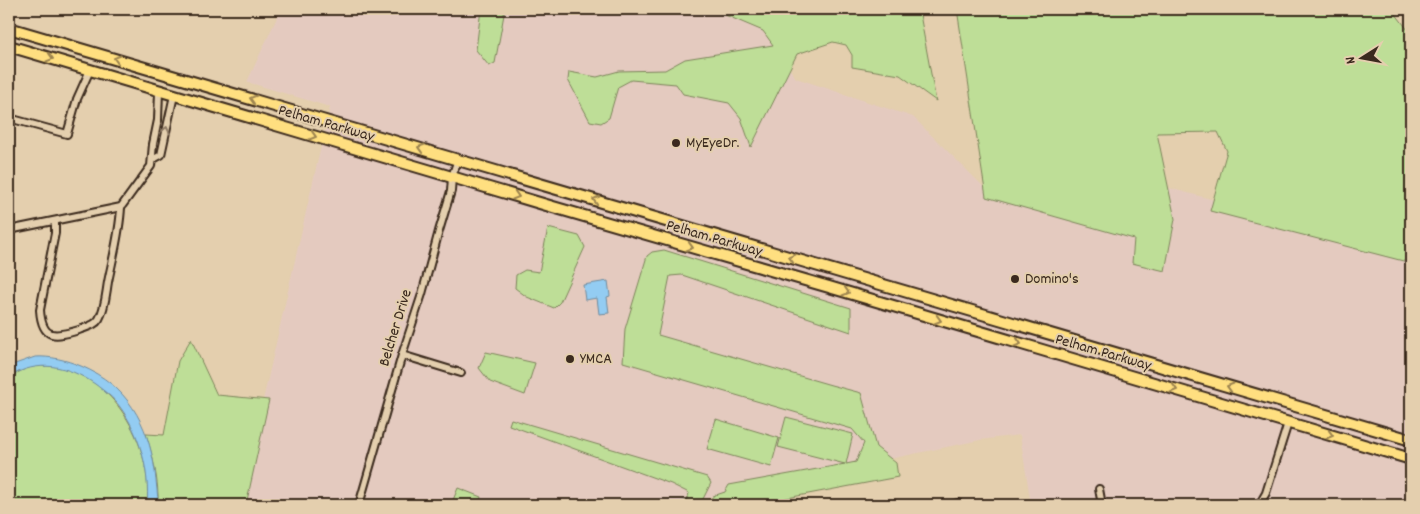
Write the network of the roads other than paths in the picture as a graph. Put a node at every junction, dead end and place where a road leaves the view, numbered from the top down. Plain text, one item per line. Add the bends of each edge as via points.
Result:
1 (9, 28) edge
2 (9, 46) edge
3 (90, 70) junction
4 (164, 74) junction
5 (160, 91) junction
6 (174, 95) junction
7 (9, 118) edge
8 (350, 128) junction
9 (401, 143) junction
10 (344, 146) junction
11 (458, 159) junction
12 (152, 160) junction
13 (396, 160) junction
14 (498, 171) junction
15 (452, 177) junction
16 (491, 188) junction
17 (121, 207) junction
18 (643, 214) junction
19 (54, 221) junction
20 (9, 230) edge
21 (644, 234) junction
22 (872, 282) junction
23 (868, 299) junction
24 (976, 312) junction
25 (971, 329) junction
26 (1071, 340) junction
27 (402, 355) junction
28 (1067, 358) junction
29 (461, 373) dead end
30 (1248, 392) junction
31 (1293, 405) junction
32 (1244, 410) junction
33 (1288, 423) junction
34 (1411, 440) edge
35 (1411, 459) edge
36 (1099, 489) dead end
37 (359, 505) edge
38 (950, 505) edge
39 (959, 505) edge
40 (1102, 505) edge
41 (1260, 505) edge

4 -> 1 main road, Pelham Parkway
2 -> 3 main road, Pelham Parkway
3 - 5 main road, Pelham Parkway
3 - 7 street via 67,134
4 - 5 main road
8 -> 4 main road, Pelham Parkway
5 - 6 main road, Pelham Parkway
5 - 12 street
6 -> 10 main road, Pelham Parkway
12 -> 6 street via 161,155
8 - 9 main road, Pelham Parkway
8 - 10 main road
11 -> 9 main road, Pelham Parkway
9 - 13 main road
10 - 13 main road, Pelham Parkway
11 - 14 main road, Pelham Parkway
11 - 15 street, Belcher Drive
12 - 17 street
13 - 15 main road, Pelham Parkway
14 - 16 main road
18 -> 14 main road, Pelham Parkway
15 - 16 main road, Pelham Parkway
15 - 27 street, Belcher Drive via 449,200
16 -> 21 main road, Pelham Parkway
17 - 19 street
17 - 19 street via 99,320 58,336 48,332 40,321 55,233
18 - 21 main road
22 -> 18 main road, Pelham Parkway
19 - 20 street
21 -> 23 main road, Pelham Parkway
22 - 23 main road
22 - 24 main road, Pelham Parkway
23 -> 25 main road, Pelham Parkway
24 - 25 main road
24 - 26 main road, Pelham Parkway
25 -> 28 main road, Pelham Parkway
26 - 28 main road
30 -> 26 main road, Pelham Parkway
27 - 29 street
27 - 37 street, Belcher Drive
28 -> 32 main road, Pelham Parkway
30 - 31 main road, Pelham Parkway
30 - 32 main road
31 - 33 main road
31 - 34 main road, Pelham Parkway
32 - 33 main road, Pelham Parkway
33 -> 35 main road, Pelham Parkway
33 - 41 street
36 - 40 street
38 - 39 street

